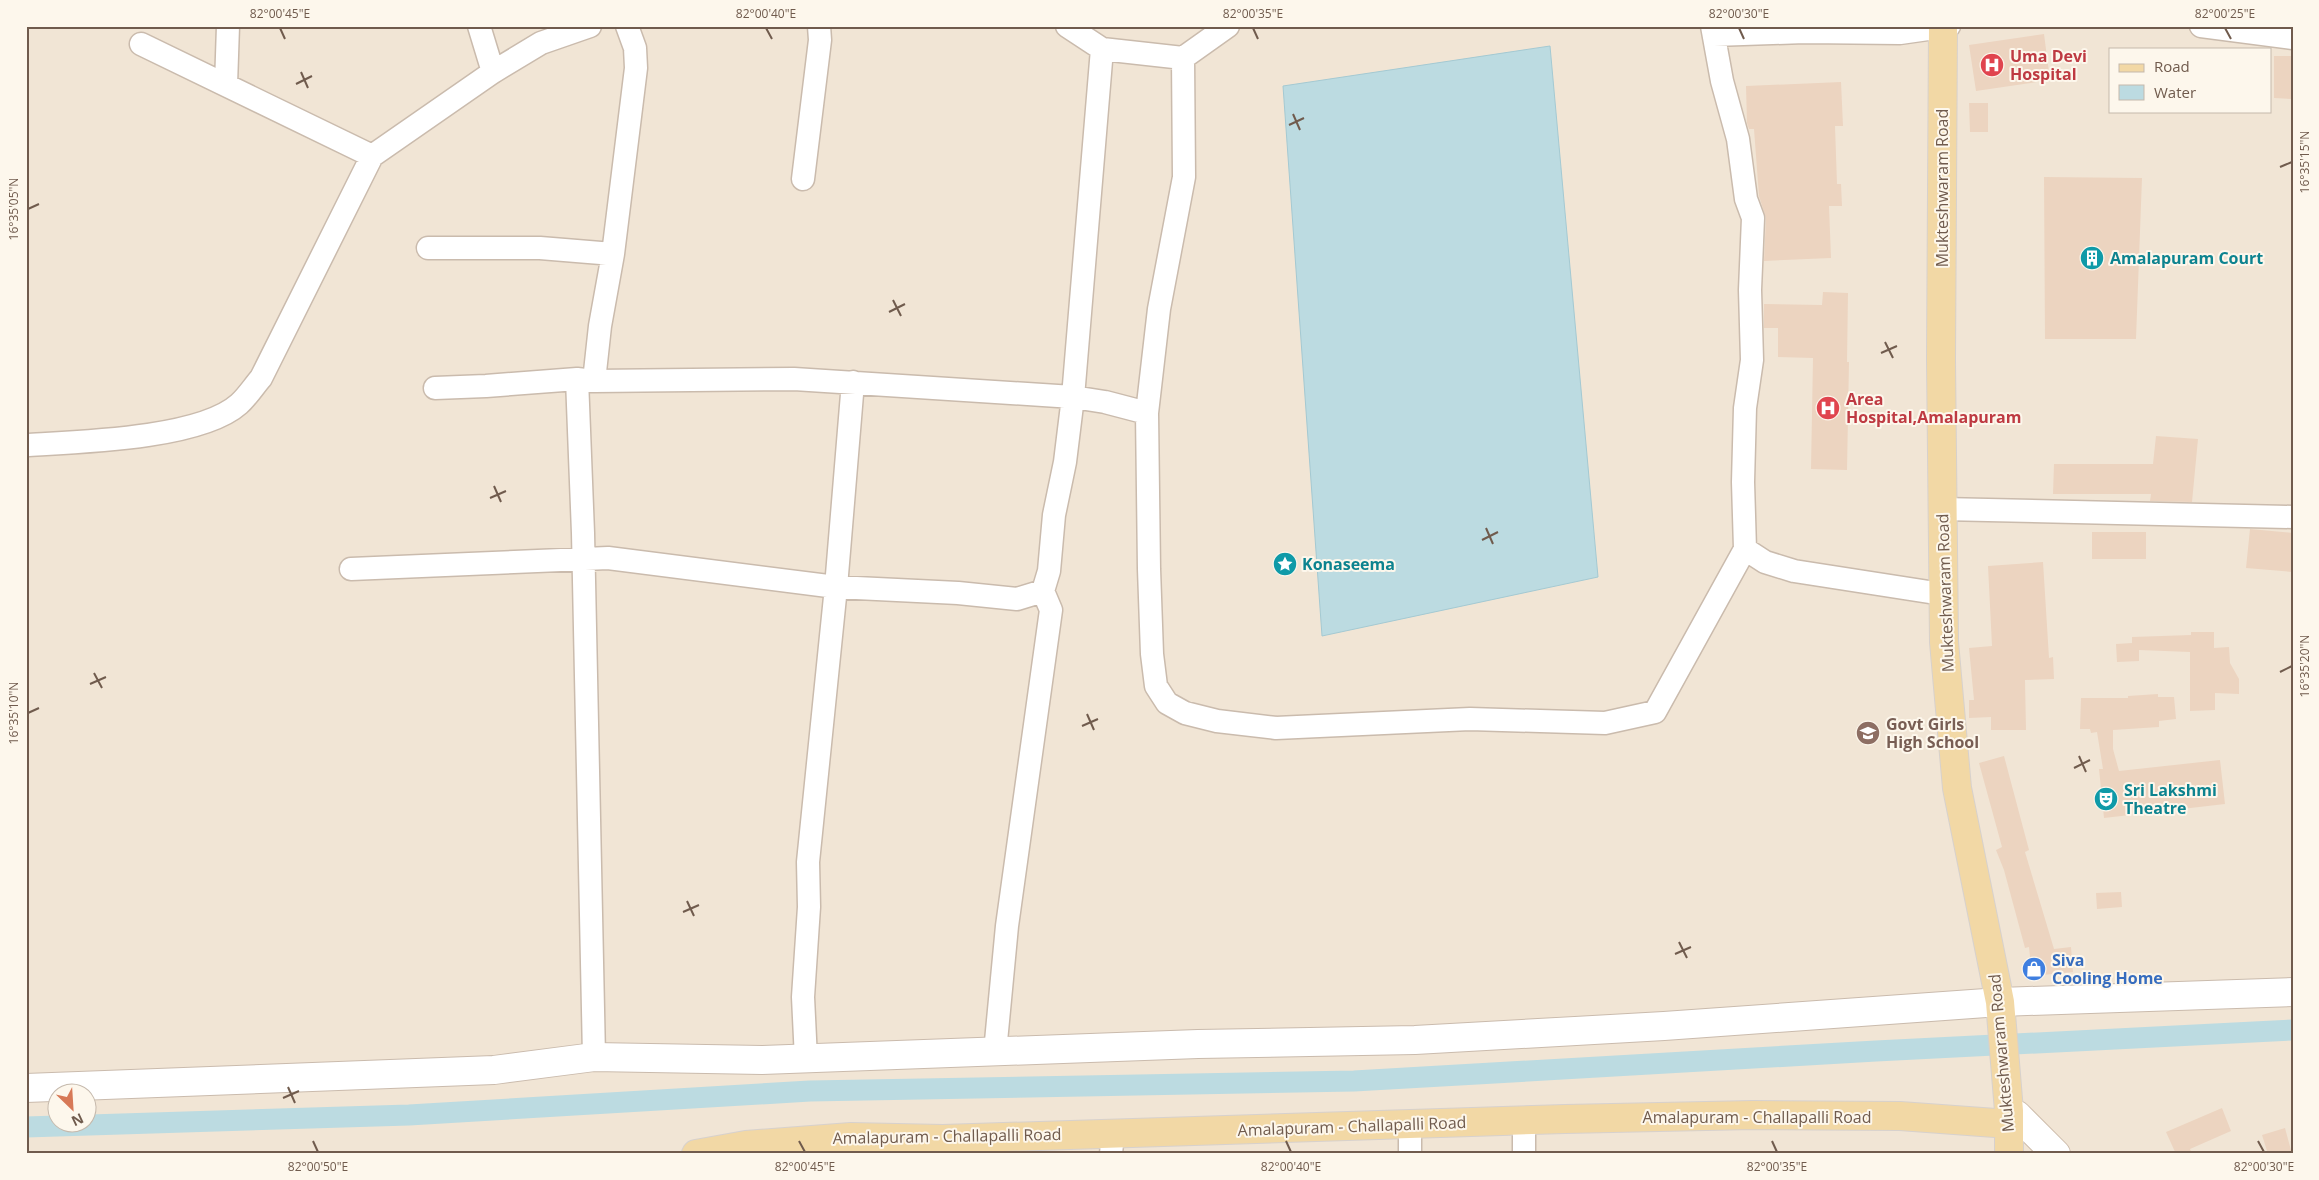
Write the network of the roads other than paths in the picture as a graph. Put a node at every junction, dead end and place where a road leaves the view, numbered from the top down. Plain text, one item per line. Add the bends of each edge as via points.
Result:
1 (228, 26) edge
2 (479, 26) edge
3 (590, 26) edge
4 (627, 26) edge
5 (819, 26) edge
6 (1067, 26) edge
7 (1228, 26) edge
8 (1945, 26) edge
9 (2201, 26) edge
10 (1713, 30) edge
11 (2293, 38) edge
12 (141, 44) dead end
13 (1102, 49) junction
14 (1183, 58) junction
15 (493, 72) junction
16 (226, 85) junction
17 (372, 156) junction
18 (803, 179) dead end
19 (428, 248) dead end
20 (613, 254) junction
21 (585, 380) junction
22 (853, 382) junction
23 (435, 388) dead end
24 (1073, 397) junction
25 (1148, 413) junction
26 (26, 445) edge
27 (1942, 509) junction
28 (2293, 517) edge
29 (1745, 548) junction
30 (584, 558) junction
31 (351, 569) dead end
32 (836, 587) junction
33 (1043, 590) junction
34 (1942, 594) junction
35 (2293, 992) edge
36 (2000, 1010) junction
37 (994, 1052) junction
38 (594, 1057) junction
39 (806, 1059) junction
40 (26, 1088) edge
41 (2008, 1113) junction
42 (1524, 1121) junction
43 (1410, 1125) junction
44 (1112, 1143) edge
45 (696, 1154) edge
46 (1410, 1154) edge
47 (1524, 1154) edge
48 (2009, 1154) edge
49 (2056, 1154) edge

1 - 16 street
2 - 15 street
3 - 15 street via 541,43
4 - 20 street via 635,48 636,68
5 - 18 street
6 - 13 street
7 - 14 street
8 - 10 street via 1900,33
8 - 27 main road, Mukteshwaram Road
9 - 11 street
10 - 29 street via 1722,82 1738,139 1746,199 1753,218 1752,360 1743,482
12 - 16 street
13 - 14 street
13 - 24 street
14 - 25 street via 1184,177 1159,309
15 - 17 street
16 - 17 street
17 - 26 street via 261,378 238,405 213,419 163,434
19 - 20 street via 540,248
20 - 21 street via 600,326
21 - 22 street via 794,379
21 - 23 street
21 - 30 street
22 - 24 street
22 - 32 street
24 - 25 street
24 - 33 street via 1065,462 1054,514 1049,571
25 - 29 street via 1149,569 1156,686 1167,703 1185,713 1217,721 1276,728 1470,719 1605,723 1655,712
27 - 28 street
27 - 34 main road, Mukteshwaram Road
29 - 34 street via 1765,562 1794,571
30 - 31 street
30 - 32 street via 608,558
30 - 38 street
32 - 33 street via 1016,599
32 - 39 street via 808,862 809,907 803,997
33 - 37 street via 1051,610 1007,926
34 - 36 main road, Mukteshwaram Road via 1957,788
35 - 36 street
36 - 37 street via 1415,1040
36 - 41 main road, Mukteshwaram Road
37 - 39 street
38 - 39 street
38 - 40 street via 494,1070
41 - 42 main road, Amalapuram - Challapalli Road
41 - 48 main road, Mukteshwaram Road
41 - 49 street via 2017,1115
42 - 43 main road, Amalapuram - Challapalli Road
42 - 47 street
43 - 44 main road, Amalapuram - Challapalli Road
43 - 46 street
44 - 45 main road, Amalapuram - Challapalli Road via 851,1137 746,1145

